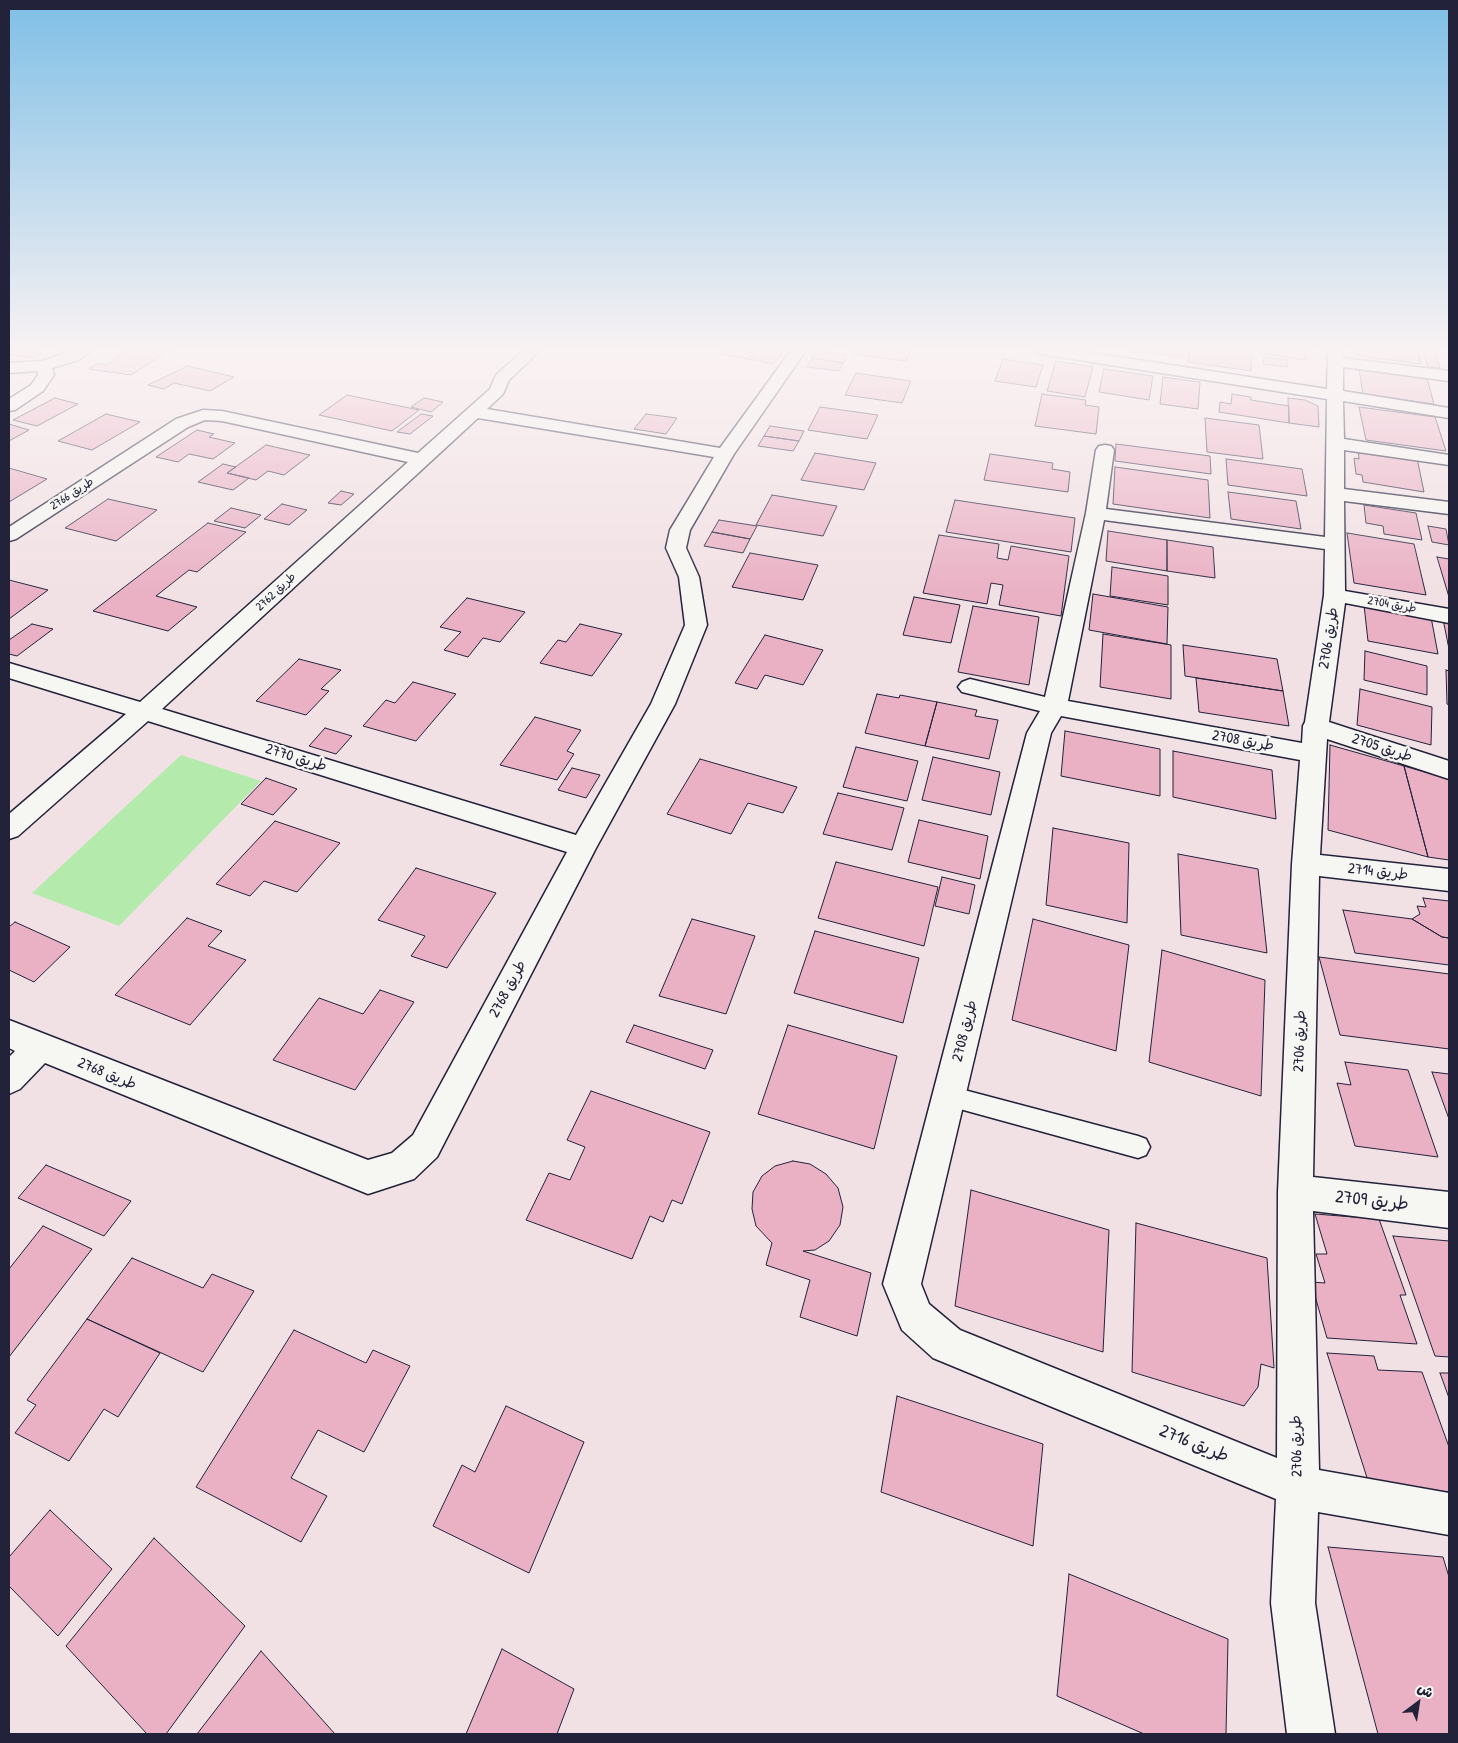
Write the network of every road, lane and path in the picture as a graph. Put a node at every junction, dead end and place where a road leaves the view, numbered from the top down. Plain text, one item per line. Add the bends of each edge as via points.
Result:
1 (171, 430) edge
2 (288, 430) edge
3 (453, 430) edge
4 (584, 430) edge
5 (742, 430) edge
6 (1335, 430) edge
7 (1335, 443) junction
8 (1106, 450) dead end
9 (725, 454) junction
10 (420, 459) junction
11 (1449, 460) edge
12 (1337, 494) junction
13 (1449, 508) edge
14 (1096, 513) junction
15 (9, 535) edge
16 (1335, 544) junction
17 (1335, 595) junction
18 (1449, 616) edge
19 (9, 670) edge
20 (970, 687) dead end
21 (1055, 707) junction
22 (144, 712) junction
23 (1314, 740) junction
24 (1449, 770) edge
25 (9, 828) edge
26 (583, 847) junction
27 (1306, 864) junction
28 (1449, 880) edge
29 (9, 1034) edge
30 (39, 1048) junction
31 (9, 1079) edge
32 (948, 1096) junction
33 (1138, 1147) dead end
34 (1295, 1192) junction
35 (1449, 1210) edge
36 (948, 1344) joint
37 (1298, 1487) junction
38 (1449, 1514) edge
39 (1311, 1734) edge

1 - 15 street, طريق 2766
2 - 10 street, طريق 2766
3 - 10 street, طريق 2762
4 - 9 street
5 - 9 street, طريق 2768
6 - 7 street, طريق 2706
7 - 11 street
7 - 12 street, طريق 2706
8 - 14 street, طريق 2708
9 - 26 street, طريق 2768 via 680,530 676,548 689,577 696,625 663,704
10 - 22 street, طريق 2762
12 - 13 street
12 - 16 street, طريق 2706
14 - 16 street
14 - 21 street, طريق 2708
16 - 17 street, طريق 2706
17 - 18 street, طريق 2704
17 - 23 street, طريق 2706
19 - 22 street, طريق 2770
20 - 21 street, طريق 2708
21 - 23 street, طريق 2708
21 - 32 street, طريق 2708 via 1039,733
22 - 25 street, طريق 2762
22 - 26 street, طريق 2770
23 - 24 street, طريق 2705
23 - 27 street, طريق 2706
26 - 30 street, طريق 2768 via 425,1146 402,1167 368,1177
27 - 28 street, طريق 2714
27 - 34 street, طريق 2706
29 - 30 street, طريق 2768
30 - 31 street
32 - 33 lane
32 - 36 street, طريق 2708 via 902,1284 915,1317
34 - 35 street, طريق 2709
34 - 37 street, طريق 2706
36 - 37 street, طريق 2716
37 - 38 street, طريق 2716
37 - 39 street, طريق 2706 via 1293,1603

